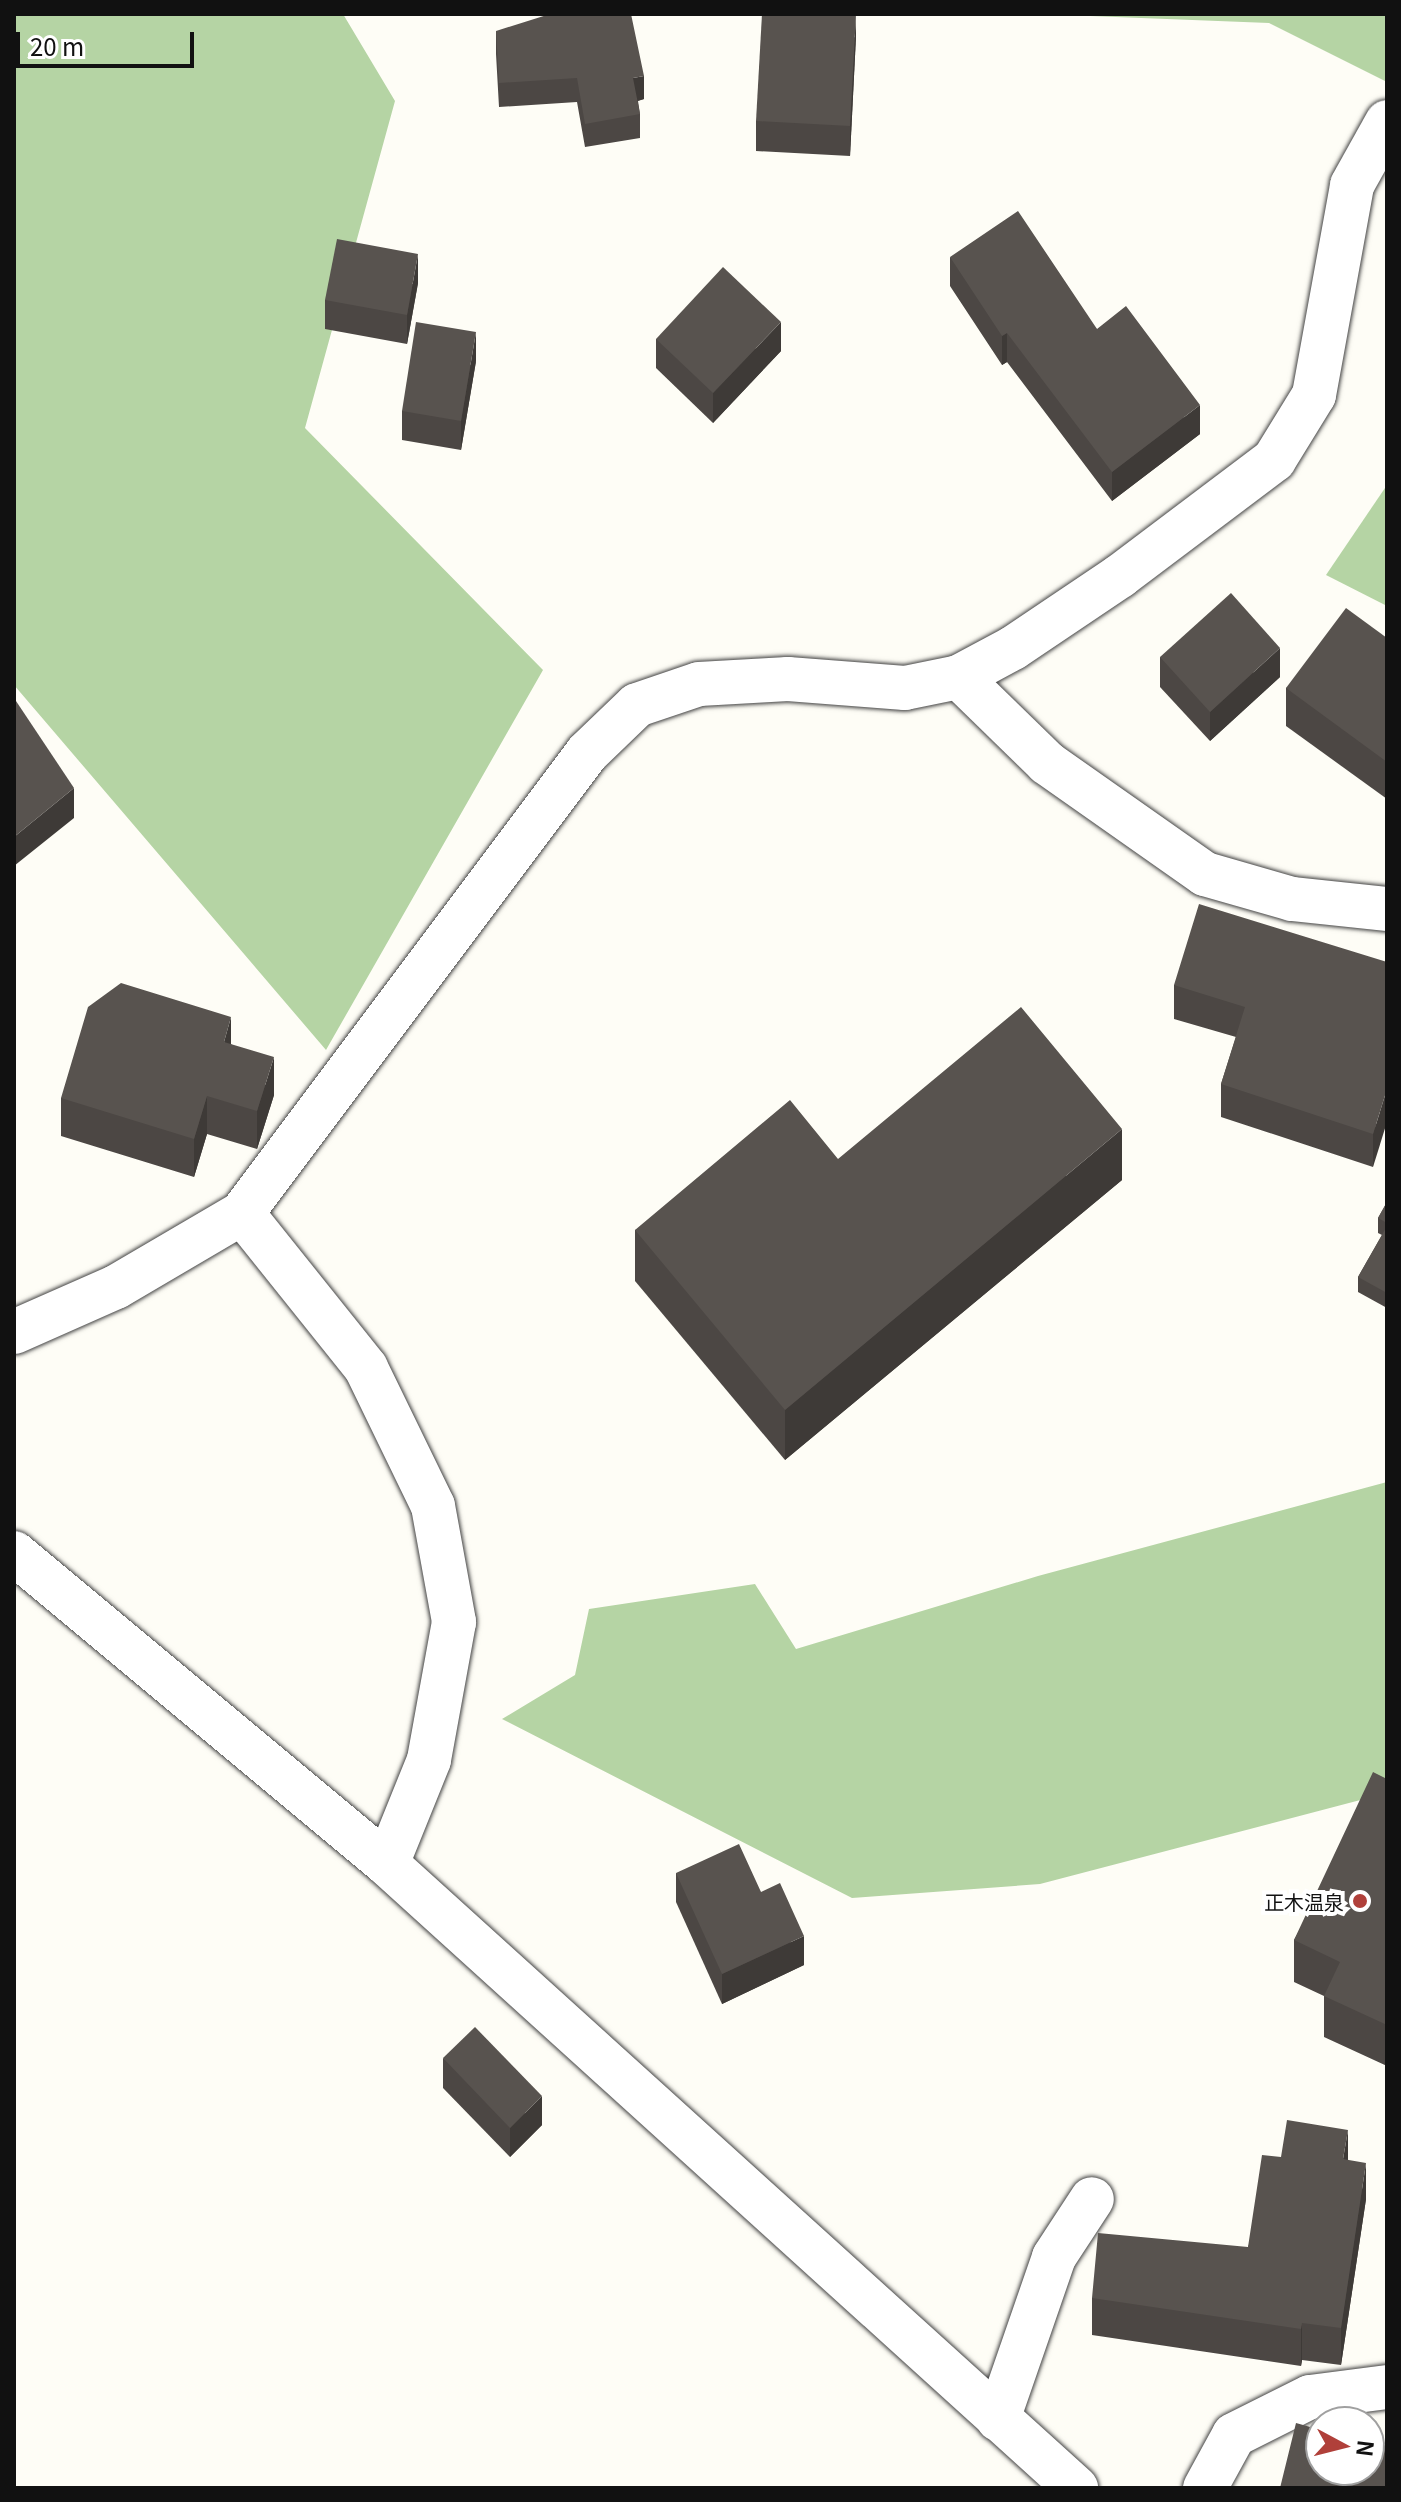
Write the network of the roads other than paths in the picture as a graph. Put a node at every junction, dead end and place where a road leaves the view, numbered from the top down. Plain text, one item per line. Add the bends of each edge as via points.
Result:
1 (1387, 122) edge
2 (959, 677) junction
3 (1387, 909) edge
4 (242, 1213) junction
5 (14, 1332) edge
6 (14, 1553) edge
7 (387, 1864) junction
8 (1092, 2199) dead end
9 (1387, 2387) edge
10 (998, 2419) junction
11 (1076, 2488) edge
12 (1205, 2488) edge

1 - 2 street via 1352,185 1314,395 1274,460 1120,576 1013,648
2 - 3 street via 1047,763 1205,874 1292,899
2 - 4 street via 905,688 788,679 699,684 637,705 587,753
4 - 5 street via 116,1287
4 - 7 street via 366,1368 433,1506 454,1622 429,1760
6 - 7 street
7 - 10 street
8 - 10 street via 1054,2257
9 - 12 street via 1310,2397 1234,2435
10 - 11 street

